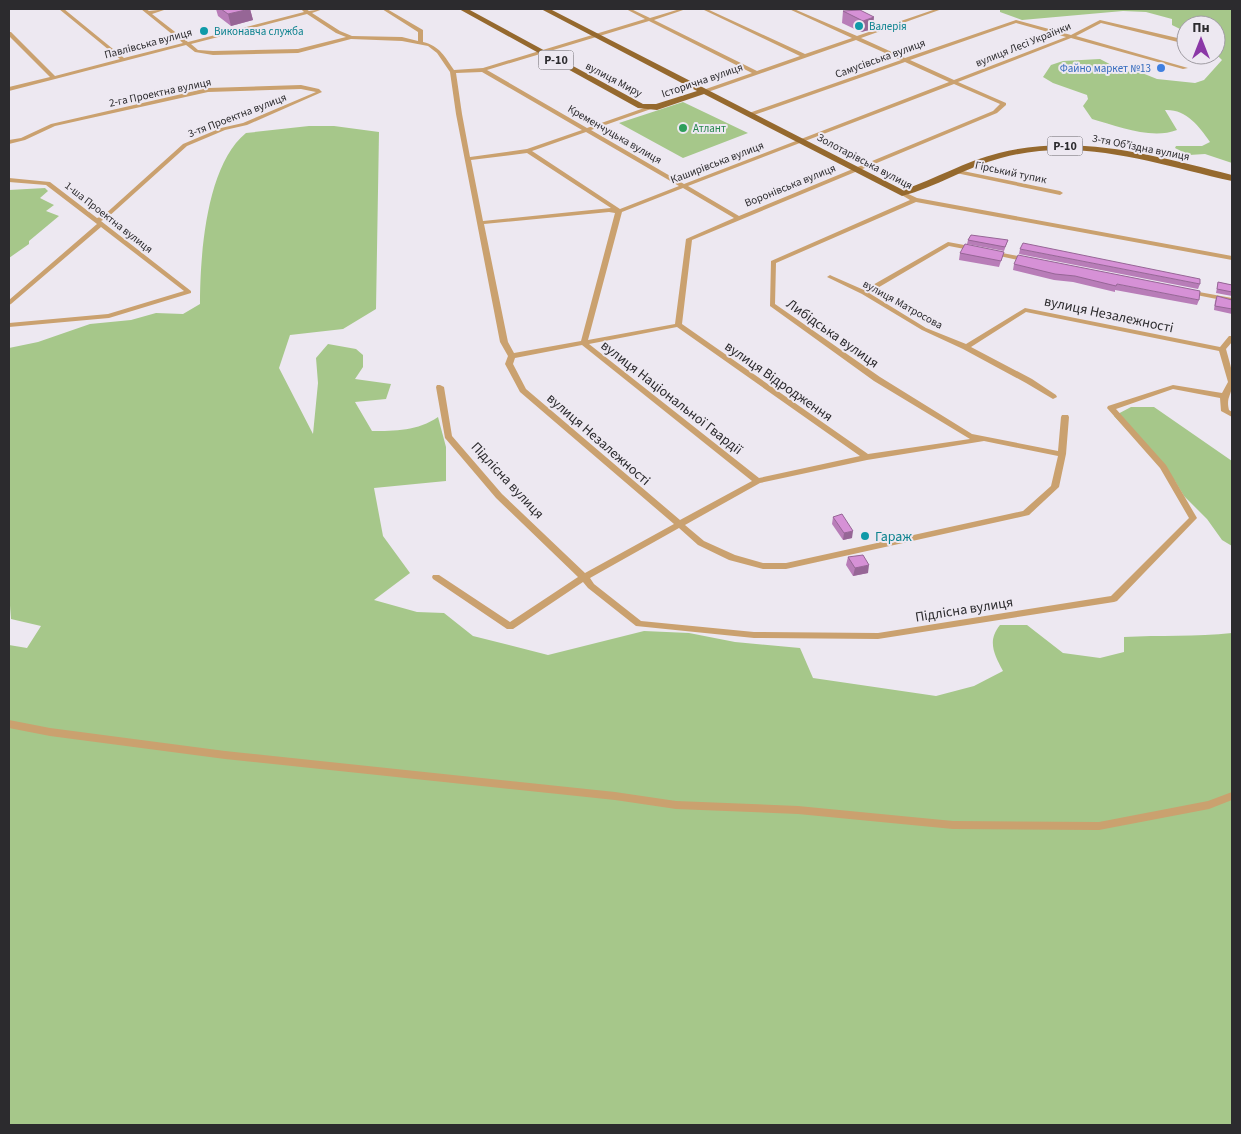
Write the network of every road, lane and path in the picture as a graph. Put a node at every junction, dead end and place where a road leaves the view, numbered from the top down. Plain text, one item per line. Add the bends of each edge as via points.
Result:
1 (61, 9) edge
2 (143, 9) edge
3 (165, 9) edge
4 (322, 9) edge
5 (384, 9) edge
6 (464, 9) edge
7 (545, 9) edge
8 (628, 9) edge
9 (684, 9) edge
10 (704, 9) edge
11 (791, 9) edge
12 (940, 9) edge
13 (305, 10) edge
14 (149, 13) junction
15 (650, 19) junction
16 (9, 33) edge
17 (596, 35) junction
18 (1072, 36) junction
19 (351, 37) junction
20 (858, 37) junction
21 (1176, 40) edge
22 (420, 42) junction
23 (189, 43) junction
24 (542, 52) junction
25 (804, 56) junction
26 (124, 60) junction
27 (905, 60) junction
28 (1185, 68) dead end
29 (483, 70) junction
30 (453, 72) junction
31 (757, 73) junction
32 (54, 78) junction
33 (954, 82) junction
34 (9, 89) edge
35 (706, 91) junction
36 (319, 92) joint
37 (1004, 104) joint
38 (650, 108) junction
39 (751, 114) junction
40 (589, 130) junction
41 (802, 141) junction
42 (9, 142) edge
43 (528, 150) junction
44 (469, 159) junction
45 (858, 170) junction
46 (958, 172) junction
47 (1232, 178) edge
48 (9, 180) edge
49 (684, 186) junction
50 (902, 193) junction
51 (1060, 193) dead end
52 (915, 200) junction
53 (619, 211) junction
54 (737, 217) junction
55 (100, 222) junction
56 (480, 223) junction
57 (1232, 258) edge
58 (1033, 261) edge
59 (830, 277) dead end
60 (1175, 289) edge
61 (864, 293) junction
62 (1232, 300) edge
63 (9, 303) edge
64 (9, 324) edge
65 (678, 325) junction
66 (1232, 338) edge
67 (584, 343) junction
68 (966, 347) junction
69 (1222, 349) junction
70 (512, 356) junction
71 (440, 387) dead end
72 (1223, 396) junction
73 (1053, 397) dead end
74 (1111, 408) joint
75 (1232, 415) edge
76 (1064, 417) dead end
77 (983, 439) junction
78 (1062, 454) junction
79 (867, 457) junction
80 (758, 481) junction
81 (678, 524) junction
82 (436, 577) dead end
83 (584, 577) junction
84 (9, 724) edge
85 (1232, 796) edge

1 - 26 street
2 - 14 street
3 - 14 street
4 - 13 street, Павлівська вулиця
5 - 22 street via 421,32
6 - 24 main road, вулиця Миру / Р-10
7 - 17 main road, Золотарівська вулиця
8 - 15 street
9 - 15 street
10 - 25 street
11 - 20 street
12 - 20 street, Історична вулиця
13 - 19 street, вулиця Незалежності
13 - 23 street, Павлівська вулиця
14 - 23 street
15 - 17 street
15 - 31 street
16 - 32 street
17 - 24 street
17 - 35 main road, Золотарівська вулиця
18 - 21 street, вулиця Лесі Українки via 1100,21
18 - 27 street, Самусівська вулиця via 1016,21
18 - 28 street
18 - 33 street, вулиця Лесі Українки
19 - 22 street, вулиця Незалежності
19 - 23 street via 298,51 276,53 213,53 197,51
20 - 25 street, Історична вулиця
20 - 27 street
22 - 30 street, вулиця Незалежності via 438,52
23 - 26 street, Павлівська вулиця
24 - 29 street
24 - 38 main road, вулиця Миру / Р-10
25 - 31 street, Історична вулиця
26 - 32 street, Павлівська вулиця
27 - 33 street
27 - 39 street, Самусівська вулиця
29 - 30 street
29 - 40 street, Кременчуцька вулиця
30 - 44 street, вулиця Незалежності
31 - 35 street, Історична вулиця
32 - 34 street, Павлівська вулиця
33 - 37 street
33 - 41 street, Каширівська вулиця
35 - 38 main road, Історична вулиця
35 - 39 main road, Золотарівська вулиця
36 - 42 street, 2-га Проектна вулиця via 301,86 208,90 53,126
36 - 55 street, 3-тя Проектна вулиця via 245,124 185,144
37 - 45 street, Воронівська вулиця via 995,112
38 - 40 street, Історична вулиця
39 - 41 main road, Золотарівська вулиця
40 - 43 street, Історична вулиця
40 - 49 street, Кременчуцька вулиця
41 - 45 main road, Золотарівська вулиця
41 - 49 street, Каширівська вулиця
43 - 44 street, Історична вулиця
43 - 53 street
44 - 56 street, вулиця Незалежності
45 - 50 main road, Золотарівська вулиця
45 - 54 street, Воронівська вулиця
46 - 47 main road, 3-тя Обʼїздна вулиця / Р-10 via 986,159 1017,151 1069,146 1115,150
46 - 50 main road, 3-тя Обʼїздна вулиця / Р-10
46 - 51 street, Гірський тупик
48 - 55 street, 1-ша Проектна вулиця via 48,183
49 - 53 street, Каширівська вулиця
49 - 54 street, Кременчуцька вулиця
50 - 52 street, Золотарівська вулиця
52 - 57 street, Золотарівська вулиця
52 - 77 street, Либідська вулиця via 773,262 772,306 877,379 970,436
53 - 56 street, Каширівська вулиця
53 - 67 street, вулиця Національної Гвардії
54 - 65 street, Воронівська вулиця via 689,238
55 - 63 street, 3-тя Проектна вулиця
55 - 64 street, 1-ша Проектна вулиця via 189,292 109,316
56 - 70 street, вулиця Незалежності via 504,342
58 - 61 street via 948,244
59 - 61 street, вулиця Матросова
60 - 62 street
61 - 68 street, вулиця Матросова via 924,329
65 - 67 street
65 - 79 street, вулиця Відродження
66 - 69 street
67 - 70 street
67 - 80 street, вулиця Національної Гвардії
68 - 69 street, вулиця Незалежності via 1025,310
68 - 73 street
69 - 72 street via 1232,382
70 - 81 street, вулиця Незалежності via 508,364 524,390
71 - 83 street, Підлісна вулиця via 448,436 499,496
72 - 74 street via 1173,387
72 - 75 street via 1226,411
74 - 83 street, Підлісна вулиця via 1163,467 1193,518 1114,599 878,636 754,635 639,624 606,600
76 - 78 street, вулиця Незалежності
77 - 78 street, Либідська вулиця
77 - 79 street
78 - 81 street, вулиця Незалежності via 1055,488 1026,513 786,566 768,568 730,557 701,543
79 - 80 street
80 - 81 street
81 - 83 street
82 - 83 street via 510,627
84 - 85 street via 225,755 676,804 798,810 953,825 1099,826 1209,804

